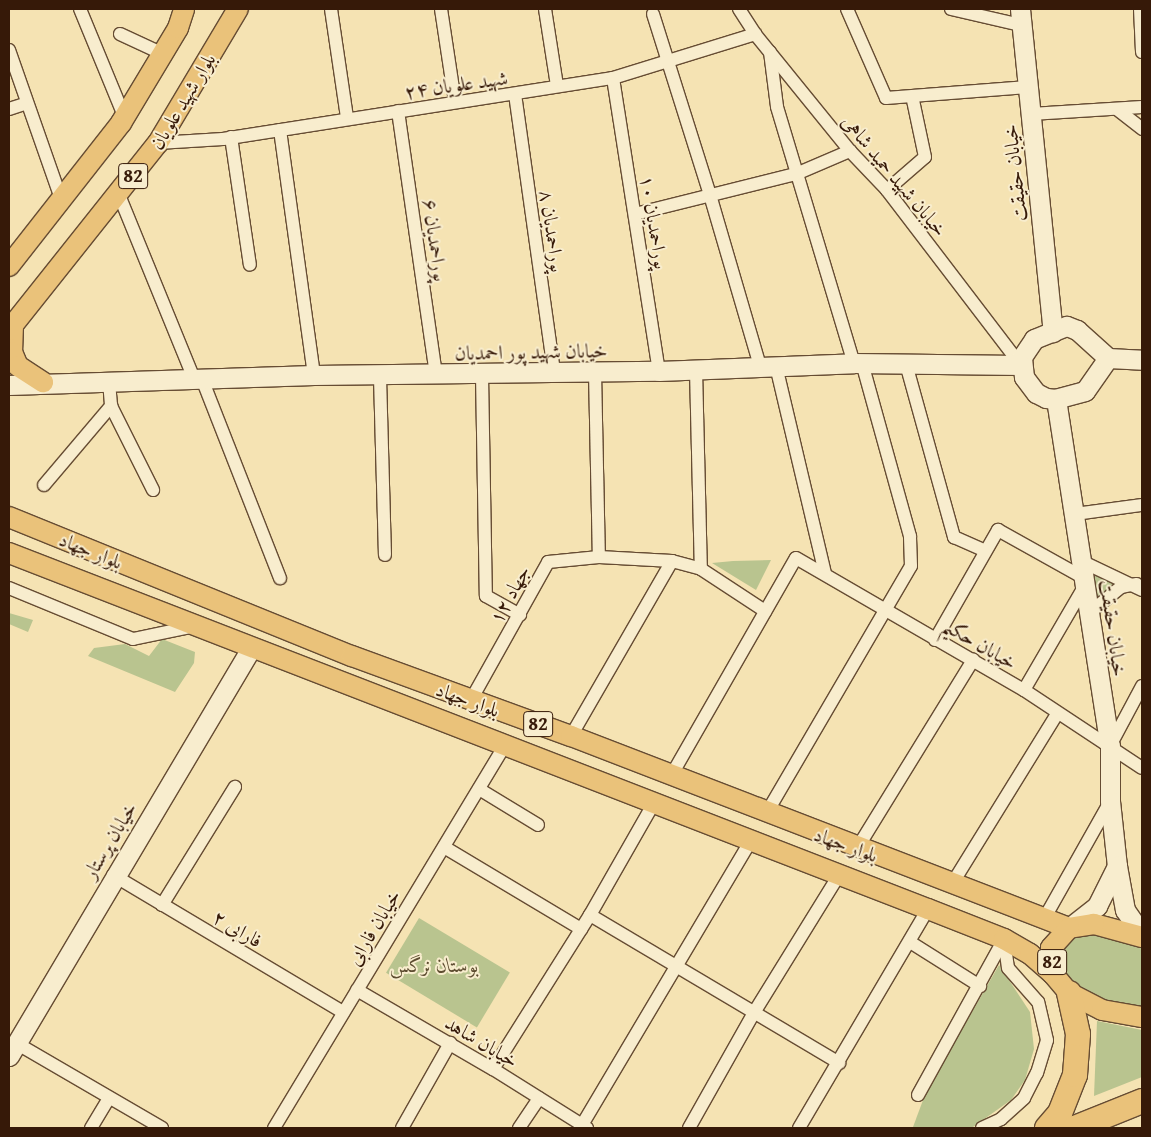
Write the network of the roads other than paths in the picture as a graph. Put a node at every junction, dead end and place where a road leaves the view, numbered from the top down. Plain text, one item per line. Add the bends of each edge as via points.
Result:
1 (80, 9) edge
2 (184, 9) edge
3 (238, 9) edge
4 (331, 9) edge
5 (441, 9) edge
6 (545, 9) edge
7 (739, 9) edge
8 (847, 9) edge
9 (951, 9) edge
10 (1140, 9) edge
11 (653, 14) dead end
12 (1021, 17) edge
13 (120, 34) dead end
14 (755, 34) junction
15 (9, 50) edge
16 (770, 52) junction
17 (1142, 52) edge
18 (163, 54) junction
19 (667, 63) junction
20 (613, 78) junction
21 (557, 86) junction
22 (1028, 87) junction
23 (515, 94) junction
24 (912, 96) junction
25 (455, 102) junction
26 (27, 103) junction
27 (1142, 107) edge
28 (9, 109) edge
29 (1118, 110) junction
30 (398, 111) junction
31 (1030, 114) junction
32 (125, 118) junction
33 (347, 118) junction
34 (1142, 129) edge
35 (280, 130) junction
36 (231, 136) junction
37 (158, 143) junction
38 (850, 151) junction
39 (796, 174) junction
40 (887, 190) junction
41 (710, 195) junction
42 (119, 196) junction
43 (62, 202) junction
44 (635, 214) junction
45 (250, 264) dead end
46 (9, 265) edge
47 (11, 327) edge
48 (1053, 332) junction
49 (1108, 358) junction
50 (1142, 360) edge
51 (858, 363) junction
52 (906, 364) junction
53 (1021, 365) junction
54 (768, 366) junction
55 (696, 370) junction
56 (659, 371) junction
57 (554, 372) junction
58 (595, 372) junction
59 (314, 375) junction
60 (436, 375) junction
61 (482, 375) junction
62 (380, 377) junction
63 (198, 379) junction
64 (43, 382) junction
65 (109, 382) junction
66 (9, 385) edge
67 (1056, 399) junction
68 (111, 406) junction
69 (44, 485) dead end
70 (153, 490) dead end
71 (1142, 505) edge
72 (1075, 514) junction
73 (9, 517) edge
74 (985, 551) junction
75 (9, 554) edge
76 (385, 555) dead end
77 (599, 556) junction
78 (672, 561) junction
79 (701, 569) junction
80 (825, 573) junction
81 (1084, 575) junction
82 (280, 578) dead end
83 (1140, 586) edge
84 (9, 588) edge
85 (886, 610) junction
86 (766, 611) junction
87 (1088, 614) junction
88 (520, 615) junction
89 (197, 625) junction
90 (935, 640) junction
91 (251, 648) junction
92 (352, 656) junction
93 (972, 660) junction
94 (340, 682) junction
95 (1142, 686) edge
96 (1024, 690) junction
97 (471, 700) junction
98 (1057, 714) junction
99 (571, 736) junction
100 (504, 746) junction
101 (1110, 746) junction
102 (1142, 768) edge
103 (672, 776) junction
104 (235, 786) dead end
105 (479, 789) junction
106 (1110, 801) junction
107 (654, 803) junction
108 (766, 814) junction
109 (538, 825) dead end
110 (751, 840) junction
111 (444, 847) junction
112 (858, 847) junction
113 (1117, 866) junction
114 (114, 875) junction
115 (838, 876) junction
116 (952, 884) junction
117 (162, 905) junction
118 (928, 908) junction
119 (590, 915) junction
120 (1044, 919) junction
121 (1069, 928) junction
122 (581, 930) junction
123 (1142, 935) edge
124 (1004, 939) junction
125 (910, 942) junction
126 (675, 964) junction
127 (1053, 974) junction
128 (980, 986) junction
129 (357, 990) junction
130 (1070, 993) junction
131 (755, 1011) junction
132 (343, 1012) junction
133 (1142, 1017) edge
134 (450, 1044) junction
135 (13, 1050) edge
136 (839, 1063) junction
137 (493, 1069) junction
138 (918, 1095) dead end
139 (109, 1098) junction
140 (539, 1098) junction
141 (1142, 1101) edge
142 (584, 1127) edge
143 (91, 1128) edge
144 (162, 1128) edge
145 (274, 1128) edge
146 (402, 1128) edge
147 (519, 1128) edge
148 (689, 1128) edge
149 (799, 1128) edge
150 (982, 1128) edge
151 (1047, 1128) edge
152 (1075, 1128) edge

1 - 32 street
2 - 18 main road, بلوار شهید علویان / 82 via 178,28
3 - 37 main road, بلوار شهید علویان / 82
4 - 33 street
5 - 25 street
6 - 21 street
7 - 14 street, خیابان شهید حمید شاهی
8 - 24 street via 886,98
9 - 12 street
10 - 17 street
11 - 19 street
12 - 22 street, خیابان حقیقت
13 - 18 street
14 - 16 street, خیابان شهید حمید شاهی
14 - 19 street, شهید علویان ۲۴
15 - 26 street
16 - 38 street, خیابان شهید حمید شاهی
16 - 39 street via 777,107
18 - 32 main road, بلوار شهید علویان / 82
19 - 20 street, شهید علویان ۲۴
19 - 41 street
20 - 21 street, شهید علویان ۲۴
20 - 44 street, پوراحمدیان ۱۰
21 - 23 street, شهید علویان ۲۴
22 - 24 street
22 - 31 street, خیابان حقیقت
23 - 25 street, شهید علویان ۲۴
23 - 57 street, پوراحمدیان ۸
24 - 40 street via 925,157
25 - 30 street, شهید علویان ۲۴
26 - 28 street
26 - 43 street
27 - 29 street
29 - 31 street
29 - 34 street
30 - 33 street, شهید علویان ۲۴
30 - 60 street, پوراحمدیان ۶
31 - 48 street, خیابان حقیقت
32 - 43 main road, بلوار شهید علویان / 82
33 - 35 street, شهید علویان ۲۴
35 - 36 street, شهید علویان ۲۴
35 - 59 street
36 - 37 street, شهید علویان ۲۴
36 - 45 street
37 - 42 main road, بلوار شهید علویان / 82
38 - 39 street
38 - 40 street, خیابان شهید حمید شاهی
39 - 41 street
39 - 51 street
40 - 53 street, خیابان شهید حمید شاهی
41 - 44 street
41 - 54 street
42 - 47 main road, بلوار شهید علویان / 82
42 - 63 street
43 - 46 main road, بلوار شهید علویان / 82
44 - 56 street, پوراحمدیان ۱۰
47 - 64 main road via 12,352 18,366
48 - 49 street via 1067,326 1077,330
48 - 53 street via 1034,339 1027,347
49 - 50 street
49 - 67 street via 1085,391
51 - 52 street, خیابان شهید پور احمدیان
51 - 54 street, خیابان شهید پور احمدیان
51 - 85 street via 910,536 911,566
52 - 53 street, خیابان شهید پور احمدیان
52 - 74 street via 954,537
53 - 67 street via 1029,386 1041,396
54 - 55 street, خیابان شهید پور احمدیان
54 - 80 street via 802,471
55 - 56 street, خیابان شهید پور احمدیان
55 - 79 street
56 - 58 street, خیابان شهید پور احمدیان
57 - 58 street, خیابان شهید پور احمدیان
57 - 61 street, خیابان شهید پور احمدیان
58 - 77 street
59 - 62 street, خیابان شهید پور احمدیان
59 - 63 street, خیابان شهید پور احمدیان
60 - 61 street, خیابان شهید پور احمدیان
60 - 62 street, خیابان شهید پور احمدیان
61 - 88 street via 486,596
62 - 76 street
63 - 65 street, خیابان شهید پور احمدیان
63 - 82 street
64 - 65 street, خیابان شهید پور احمدیان
64 - 66 street, خیابان شهید پور احمدیان
65 - 68 street
67 - 72 street, خیابان حقیقت
68 - 69 street
68 - 70 street
71 - 72 street
72 - 81 street, خیابان حقیقت
73 - 92 main road, بلوار جهاد / 82
74 - 81 street via 998,530
74 - 90 street
75 - 89 main road, بلوار جهاد / 82
77 - 78 street, جهاد ۱۲
77 - 88 street, جهاد ۱۲ via 548,562
78 - 79 street, جهاد ۱۲
78 - 99 street
79 - 86 street, جهاد ۱۲
80 - 85 street, خیابان حکیم
80 - 86 street, خیابان حکیم via 796,558
81 - 83 street
81 - 87 street, خیابان حقیقت
81 - 96 street via 1058,631
83 - 87 street via 1119,589
84 - 89 street via 134,639
85 - 90 street, خیابان حکیم
85 - 108 street
86 - 103 street
87 - 101 street, خیابان حقیقت
88 - 97 street, جهاد ۱۲
89 - 91 main road, بلوار جهاد / 82
90 - 93 street, خیابان حکیم
91 - 94 main road, بلوار جهاد / 82
91 - 114 street, خیابان پرستار
92 - 94 main road
92 - 97 main road, بلوار جهاد / 82
93 - 96 street, خیابان حکیم
93 - 112 street
94 - 100 main road, بلوار جهاد / 82
95 - 101 street
96 - 98 street, خیابان حکیم
97 - 99 main road, بلوار جهاد / 82
98 - 101 street, خیابان حکیم
98 - 116 street
99 - 103 main road, بلوار جهاد / 82
100 - 105 street, خیابان فارابی
100 - 107 main road, بلوار جهاد / 82
101 - 102 street, خیابان حکیم
101 - 106 street, خیابان حقیقت
103 - 108 main road, بلوار جهاد / 82
104 - 117 street
105 - 109 street
105 - 111 street, خیابان فارابی
106 - 113 street, خیابان حقیقت
106 - 120 street
107 - 110 main road, بلوار جهاد / 82
107 - 119 street
108 - 112 main road, بلوار جهاد / 82
110 - 115 main road, بلوار جهاد / 82
110 - 126 street
111 - 122 street
111 - 129 street, خیابان فارابی
112 - 116 main road, بلوار جهاد / 82
113 - 121 street via 1097,906
113 - 123 street, خیابان حقیقت via 1125,910
114 - 117 street, فارابی ۲
114 - 135 street, خیابان پرستار
115 - 118 main road, بلوار جهاد / 82
115 - 131 street
116 - 120 main road, بلوار جهاد / 82
117 - 132 street, فارابی ۲
118 - 124 main road, بلوار جهاد / 82
118 - 125 street
119 - 122 street
119 - 126 street
120 - 121 main road, بلوار جهاد / 82
121 - 123 main road, 82 via 1094,924
121 - 127 main road, 82 via 1051,948
122 - 137 street
124 - 127 main road, بلوار جهاد / 82 via 1030,954
124 - 128 street
124 - 150 street via 1008,968 1038,1002 1047,1040 1037,1073 1024,1098 1001,1119
125 - 128 street
125 - 136 street
126 - 131 street
126 - 142 street
127 - 130 main road, 82
128 - 138 street
129 - 132 street, خیابان فارابی
129 - 134 street, خیابان شاهد
130 - 133 main road, 82 via 1102,1010
130 - 151 highway, 82 via 1078,1034 1075,1075 1060,1113
131 - 136 street
131 - 148 street
132 - 145 street, خیابان فارابی
134 - 137 street, خیابان شاهد
134 - 146 street
135 - 139 street
136 - 149 street
137 - 140 street, خیابان شاهد
139 - 143 street
139 - 144 street
140 - 142 street, خیابان شاهد
140 - 147 street
141 - 152 highway

